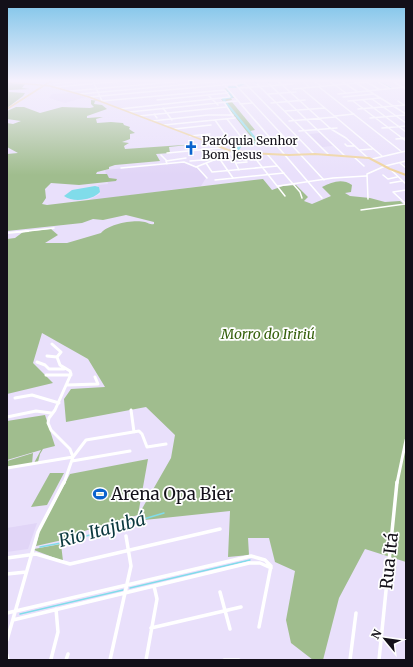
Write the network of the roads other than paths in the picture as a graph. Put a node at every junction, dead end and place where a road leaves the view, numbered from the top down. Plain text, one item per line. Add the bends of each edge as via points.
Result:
1 (129, 112) edge
2 (178, 112) edge
3 (180, 112) edge
4 (196, 112) edge
5 (230, 112) edge
6 (247, 112) edge
7 (261, 112) edge
8 (273, 112) edge
9 (285, 112) edge
10 (299, 112) edge
11 (313, 112) edge
12 (330, 112) edge
13 (352, 112) edge
14 (369, 112) edge
15 (379, 112) edge
16 (390, 112) edge
17 (167, 113) junction
18 (154, 114) junction
19 (354, 114) junction
20 (184, 115) dead end
21 (233, 115) junction
22 (406, 115) edge
23 (139, 116) junction
24 (335, 116) junction
25 (385, 116) junction
26 (396, 116) junction
27 (200, 117) junction
28 (375, 117) junction
29 (157, 118) dead end
30 (320, 118) junction
31 (370, 118) dead end
32 (227, 119) junction
33 (172, 120) junction
34 (215, 120) junction
35 (306, 120) junction
36 (152, 121) junction
37 (289, 121) dead end
38 (294, 121) junction
39 (406, 123) edge
40 (211, 125) dead end
41 (163, 126) junction
42 (399, 126) junction
43 (406, 126) edge
44 (388, 127) junction
45 (337, 128) dead end
46 (382, 128) dead end
47 (173, 129) junction
48 (331, 129) junction
49 (317, 130) junction
50 (299, 131) dead end
51 (304, 131) junction
52 (406, 132) edge
53 (210, 134) dead end
54 (190, 136) junction
55 (248, 138) dead end
56 (396, 138) dead end
57 (402, 138) junction
58 (406, 138) edge
59 (242, 139) junction
60 (230, 140) junction
61 (219, 141) dead end
62 (223, 141) dead end
63 (406, 141) edge
64 (206, 142) junction
65 (345, 144) dead end
66 (355, 146) junction
67 (220, 148) junction
68 (373, 148) junction
69 (213, 149) junction
70 (359, 150) junction
71 (237, 151) junction
72 (406, 151) edge
73 (212, 152) dead end
74 (243, 152) junction
75 (402, 152) junction
76 (167, 153) dead end
77 (251, 153) junction
78 (231, 154) junction
79 (268, 154) junction
80 (284, 154) junction
81 (300, 154) junction
82 (309, 154) junction
83 (313, 154) junction
84 (328, 154) junction
85 (161, 155) dead end
86 (339, 156) junction
87 (345, 156) junction
88 (382, 156) junction
89 (354, 157) junction
90 (186, 158) dead end
91 (219, 158) junction
92 (368, 158) junction
93 (246, 159) dead end
94 (372, 159) junction
95 (167, 160) junction
96 (216, 160) junction
97 (190, 161) dead end
98 (406, 161) edge
99 (247, 162) dead end
100 (206, 163) junction
101 (236, 163) junction
102 (400, 163) junction
103 (167, 164) junction
104 (277, 166) junction
105 (364, 166) dead end
106 (385, 166) junction
107 (197, 167) junction
108 (263, 167) junction
109 (121, 168) dead end
110 (406, 168) edge
111 (390, 169) junction
112 (239, 170) junction
113 (228, 171) junction
114 (284, 173) junction
115 (268, 175) junction
116 (383, 175) dead end
117 (406, 175) edge
118 (366, 176) junction
119 (398, 177) junction
120 (207, 178) dead end
121 (233, 178) junction
122 (215, 180) dead end
123 (324, 180) junction
124 (402, 181) junction
125 (309, 183) junction
126 (390, 183) dead end
127 (293, 184) junction
128 (406, 184) edge
129 (278, 186) junction
130 (406, 190) edge
131 (286, 196) dead end
132 (302, 198) dead end
133 (322, 198) dead end
134 (368, 199) dead end
135 (406, 204) edge
136 (361, 210) dead end
137 (54, 228) dead end
138 (7, 233) edge
139 (52, 344) dead end
140 (47, 356) dead end
141 (57, 357) junction
142 (37, 362) dead end
143 (65, 369) junction
144 (46, 374) dead end
145 (71, 375) junction
146 (94, 377) dead end
147 (67, 385) junction
148 (15, 398) dead end
149 (59, 403) junction
150 (131, 410) dead end
151 (52, 413) junction
152 (7, 417) edge
153 (134, 432) junction
154 (406, 440) edge
155 (166, 444) dead end
156 (130, 451) dead end
157 (73, 459) junction
158 (7, 468) edge
159 (220, 530) dead end
160 (126, 536) dead end
161 (129, 551) junction
162 (31, 554) junction
163 (7, 558) edge
164 (271, 569) junction
165 (26, 572) junction
166 (7, 574) edge
167 (127, 585) junction
168 (154, 586) junction
169 (220, 592) dead end
170 (125, 593) junction
171 (241, 607) dead end
172 (56, 609) junction
173 (225, 611) junction
174 (15, 612) junction
175 (7, 613) edge
176 (356, 613) dead end
177 (13, 620) junction
178 (259, 627) dead end
179 (151, 628) junction
180 (230, 629) dead end
181 (7, 640) edge
182 (68, 654) dead end
183 (7, 655) edge
184 (51, 659) dead end
185 (8, 660) edge
186 (66, 660) edge
187 (110, 660) edge
188 (146, 660) edge
189 (224, 660) edge
190 (239, 660) edge
191 (350, 660) edge
192 (379, 660) edge

1 - 23 main road
2 - 17 street
3 - 20 street
4 - 27 street
5 - 21 street
6 - 80 street
7 - 81 street
8 - 83 street
9 - 38 street
10 - 35 street
11 - 30 street
12 - 24 street
13 - 19 street
14 - 28 street
15 - 25 street
16 - 26 street
17 - 18 street
17 - 33 street
18 - 23 street
18 - 29 street
19 - 24 street
19 - 75 street
21 - 27 street
21 - 32 street via 235,118
22 - 26 street
23 - 36 main road
24 - 30 street
24 - 68 street
25 - 26 street
25 - 28 street
25 - 42 street
26 - 39 street
27 - 33 street
28 - 31 street
28 - 44 street
30 - 35 street
30 - 48 street
32 - 34 street
32 - 59 street
33 - 36 street
34 - 41 street
34 - 60 street
35 - 38 street
35 - 49 street
36 - 41 main road
37 - 38 street
38 - 51 street
40 - 47 street
41 - 47 main road
42 - 43 street
42 - 44 street
42 - 52 street
44 - 46 street
44 - 57 street
45 - 48 street
47 - 54 main road
48 - 49 street
48 - 66 street
49 - 51 street
49 - 87 street
50 - 51 street
51 - 84 street
53 - 54 street
54 - 64 main road
55 - 59 street
56 - 57 street
57 - 58 street
57 - 63 street
59 - 60 street
60 - 62 street
60 - 71 street
61 - 64 street
64 - 67 main road
65 - 66 street
66 - 70 street
67 - 69 street
67 - 71 main road
68 - 70 street
68 - 88 street
69 - 73 street
69 - 76 street
70 - 92 street
71 - 74 main road
71 - 78 street
72 - 75 street
74 - 77 main road
74 - 93 street
75 - 88 street
77 - 79 main road
77 - 108 street
78 - 91 street
78 - 101 street
79 - 80 main road
79 - 104 street
80 - 81 main road
80 - 125 street
81 - 82 main road
81 - 123 street
82 - 83 main road
82 - 86 main road
83 - 84 main road
84 - 86 main road
85 - 95 street
86 - 87 main road
87 - 89 main road
88 - 94 street
89 - 92 main road
89 - 105 street
90 - 95 street
91 - 96 street
91 - 113 street
92 - 94 main road
94 - 106 main road
95 - 103 street
96 - 97 street
96 - 100 street
98 - 102 street
99 - 101 street
100 - 107 street
100 - 113 street via 212,172
101 - 112 street
102 - 106 street
102 - 110 street
103 - 107 street via 184,162
103 - 109 street
104 - 108 street
104 - 114 street
106 - 111 main road
106 - 118 street
107 - 120 street
108 - 112 street
108 - 115 street
111 - 117 main road
111 - 119 street
112 - 113 street
113 - 121 street
114 - 115 street
114 - 127 street
115 - 121 street
115 - 129 street
116 - 119 street via 388,179
118 - 123 street via 343,176
118 - 134 street
119 - 124 street
121 - 122 street
123 - 125 street
124 - 126 street
124 - 128 street
125 - 127 street
125 - 133 street
127 - 129 street
127 - 132 street
129 - 131 street
130 - 135 street via 393,192
135 - 136 street
137 - 138 street
139 - 141 street via 61,352
140 - 141 street
141 - 143 street
142 - 143 street via 49,369
143 - 145 street via 71,372
144 - 145 street
145 - 147 street
146 - 147 street via 98,384
147 - 149 street
148 - 149 street via 36,395
149 - 151 street
150 - 153 street
151 - 152 street via 36,411
151 - 157 street via 48,420 49,427 68,447
153 - 155 street via 139,431 142,434 147,447
153 - 157 street via 86,440
154 - 192 street, Rua Itá via 396,487
156 - 157 street
157 - 158 street
157 - 162 street via 65,481 38,532
159 - 161 street
160 - 161 street
161 - 162 street via 70,564
161 - 167 street via 131,566
162 - 163 street
162 - 165 street
164 - 167 street via 268,561 251,556
164 - 168 street via 260,563 249,563
164 - 178 street
165 - 166 street
165 - 174 street
167 - 170 street
167 - 174 street
168 - 170 street
168 - 179 street via 157,599
169 - 173 street
170 - 172 street
170 - 187 street
171 - 173 street
172 - 177 street
172 - 184 street via 58,632
173 - 179 street
173 - 180 street
174 - 175 street
174 - 177 street
176 - 191 street
177 - 181 street
179 - 188 street
182 - 186 street
183 - 185 street
189 - 190 street

